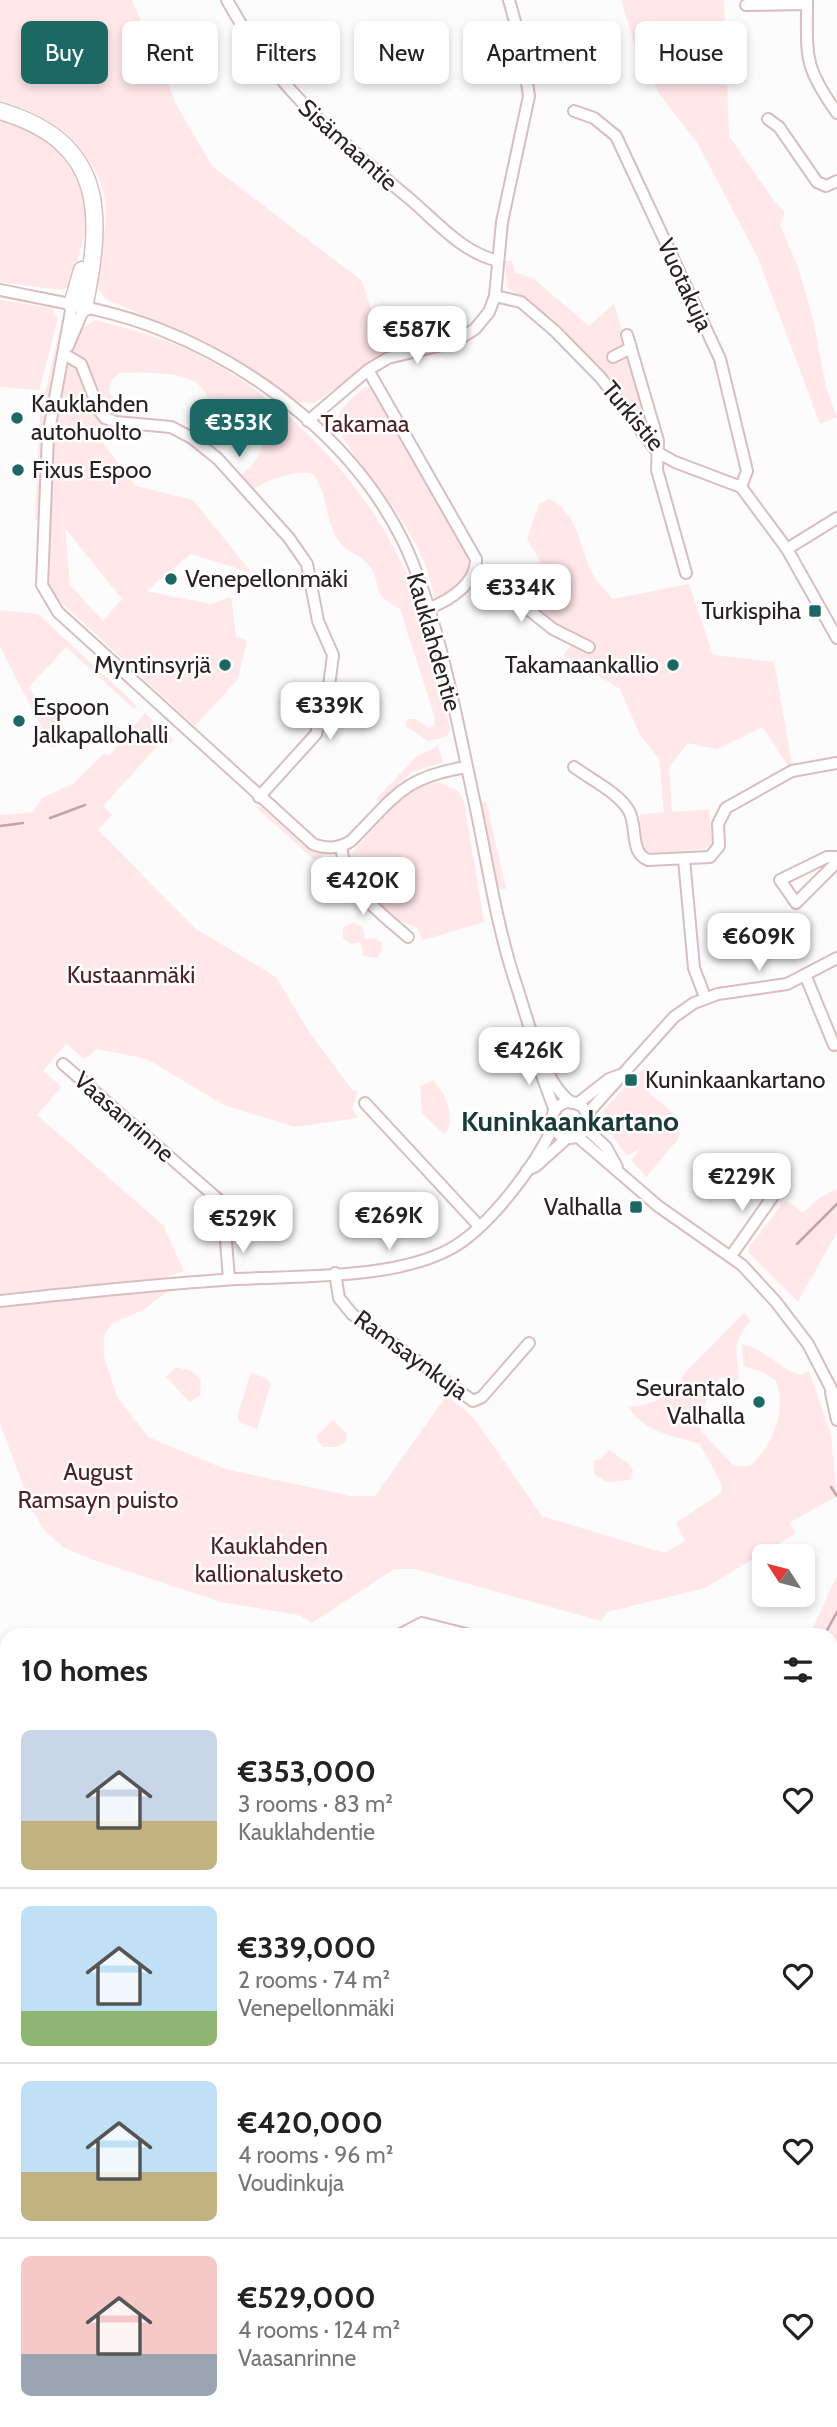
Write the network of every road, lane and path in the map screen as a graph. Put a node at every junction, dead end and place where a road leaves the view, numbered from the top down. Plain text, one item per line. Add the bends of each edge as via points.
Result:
1 (227, 0) edge
2 (509, 0) edge
3 (807, 2) edge
4 (746, 5) dead end
5 (0, 111) edge
6 (574, 111) dead end
7 (837, 113) edge
8 (768, 119) dead end
9 (837, 181) edge
10 (498, 261) junction
11 (0, 290) edge
12 (495, 296) junction
13 (78, 306) junction
14 (628, 335) dead end
15 (631, 348) junction
16 (64, 354) junction
17 (613, 357) dead end
18 (368, 370) junction
19 (309, 421) junction
20 (657, 452) junction
21 (741, 487) junction
22 (837, 518) edge
23 (787, 549) junction
24 (475, 568) junction
25 (686, 573) dead end
26 (429, 608) junction
27 (837, 638) edge
28 (589, 647) dead end
29 (837, 764) edge
30 (467, 767) junction
31 (573, 767) dead end
32 (259, 797) junction
33 (341, 846) junction
34 (684, 859) junction
35 (837, 860) edge
36 (408, 936) dead end
37 (837, 958) edge
38 (806, 977) junction
39 (705, 997) junction
40 (834, 1045) dead end
41 (540, 1059) junction
42 (63, 1064) dead end
43 (620, 1075) junction
44 (365, 1103) dead end
45 (575, 1103) junction
46 (555, 1111) junction
47 (587, 1114) junction
48 (553, 1127) junction
49 (577, 1134) junction
50 (527, 1170) junction
51 (778, 1189) dead end
52 (479, 1226) junction
53 (731, 1256) junction
54 (335, 1273) junction
55 (229, 1279) junction
56 (0, 1301) edge
57 (528, 1343) dead end
58 (834, 1395) edge
59 (837, 1420) edge
60 (412, 1628) edge
61 (442, 1628) edge

1 - 10 street, Sisämaantie via 249,41 310,115 466,248
2 - 10 street via 529,96
3 - 4 street
3 - 7 street via 808,64
5 - 13 highway via 36,125 70,152 93,194 94,231
6 - 21 street, Vuotakuja via 594,118 616,136 690,291 720,359 747,471
8 - 9 street via 779,127 817,182 826,186
10 - 12 street
11 - 13 street, Kauklahdentie
12 - 18 street via 484,320 465,337 401,353
12 - 20 street, Turkistie via 521,302 555,331 596,372
13 - 16 street
13 - 19 street, Kauklahdentie via 157,328 212,353 281,397
14 - 15 street
15 - 17 street
15 - 20 street via 658,441
16 - 32 street via 48,436 46,595 58,612
16 - 32 street via 81,364 105,418 171,427 192,438 218,459 307,564 318,621 332,655 330,686 316,734
18 - 19 street
18 - 24 street via 476,559
19 - 26 street, Kauklahdentie via 375,495 403,542
20 - 21 street, Turkistie
20 - 25 street via 657,470
21 - 23 street
22 - 23 street
23 - 27 street
24 - 26 street via 460,589
24 - 28 street via 553,629
26 - 30 street, Kauklahdentie
29 - 34 street via 792,771 743,797 721,816 716,852 710,857
30 - 33 street via 402,788
30 - 41 street, Kauklahdentie via 500,932
31 - 34 street via 623,803 641,857
32 - 33 street via 313,844
33 - 36 street via 353,887
34 - 39 street via 694,968
35 - 35 street via 796,904 780,880 827,857
37 - 38 street
38 - 39 street via 769,988
38 - 40 street
39 - 43 street via 680,1012
41 - 45 street, Kauklahdentie via 557,1088
41 - 46 street, Kauklahdentie
42 - 55 street, Vaasanrinne via 219,1200
43 - 45 street
43 - 47 street
44 - 52 street
45 - 46 street via 562,1104
45 - 47 street
46 - 48 street
47 - 49 street
48 - 49 street
48 - 50 street
49 - 50 street
49 - 53 street via 606,1147 617,1167 658,1206
50 - 52 street
51 - 53 street
52 - 54 street via 453,1248 418,1262
53 - 58 street via 789,1318
54 - 55 street
54 - 57 street, Ramsaynkuja via 339,1298 352,1314 473,1401 482,1397
55 - 56 street
58 - 59 street
60 - 61 street via 422,1623

